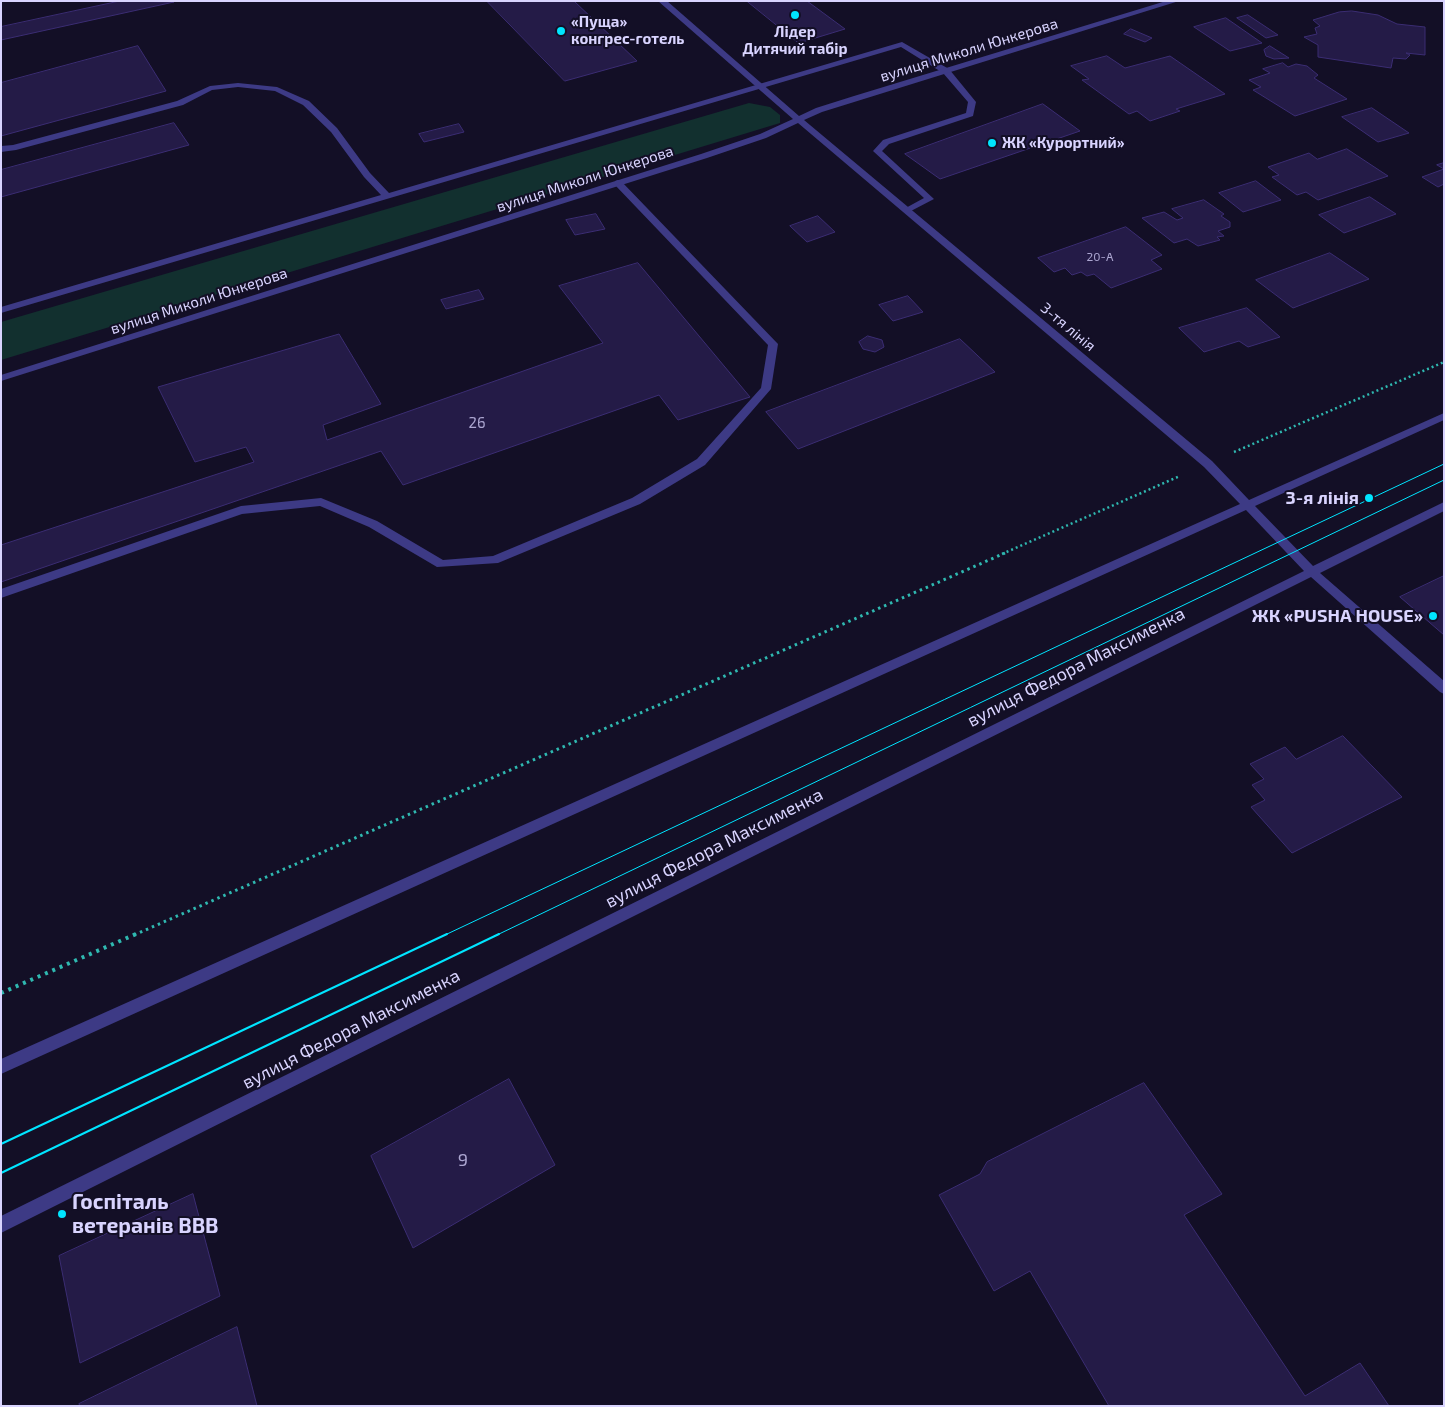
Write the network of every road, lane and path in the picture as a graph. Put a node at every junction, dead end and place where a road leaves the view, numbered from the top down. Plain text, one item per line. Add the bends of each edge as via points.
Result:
1 (662, 1) edge
2 (1175, 1) edge
3 (946, 71) junction
4 (758, 85) junction
5 (799, 120) junction
6 (1, 149) edge
7 (618, 183) junction
8 (387, 196) junction
9 (906, 210) junction
10 (1, 310) edge
11 (1444, 362) edge
12 (1, 378) edge
13 (1444, 416) edge
14 (1208, 464) junction
15 (1250, 505) junction
16 (1444, 506) edge
17 (1311, 571) junction
18 (1, 594) edge
19 (1444, 688) edge
20 (1, 992) edge
21 (1, 1067) edge
22 (1, 1225) edge

1 - 4 street, 3-тя лінія
2 - 3 street, вулиця Миколи Юнкерова
3 - 4 street via 902,44
3 - 5 street, вулиця Миколи Юнкерова via 819,110
3 - 9 street via 972,102 970,114 886,142 877,151 930,199
4 - 5 street, 3-тя лінія
4 - 8 street
5 - 7 street, вулиця Миколи Юнкерова via 763,136
5 - 9 street, 3-тя лінія
6 - 8 street via 180,104 210,88 238,85 276,89 306,103 334,130
7 - 12 street, вулиця Миколи Юнкерова
7 - 18 street via 773,344 766,388 701,462 636,501 494,560 441,564 373,524 321,502 241,510
8 - 10 street
9 - 14 street, 3-тя лінія
11 - 14 path
13 - 15 street
14 - 15 street, 3-тя лінія
14 - 20 path
15 - 17 street, 3-тя лінія
15 - 21 street
16 - 17 street, вулиця Федора Максименка
17 - 19 street, 3-тя лінія
17 - 22 street, вулиця Федора Максименка

